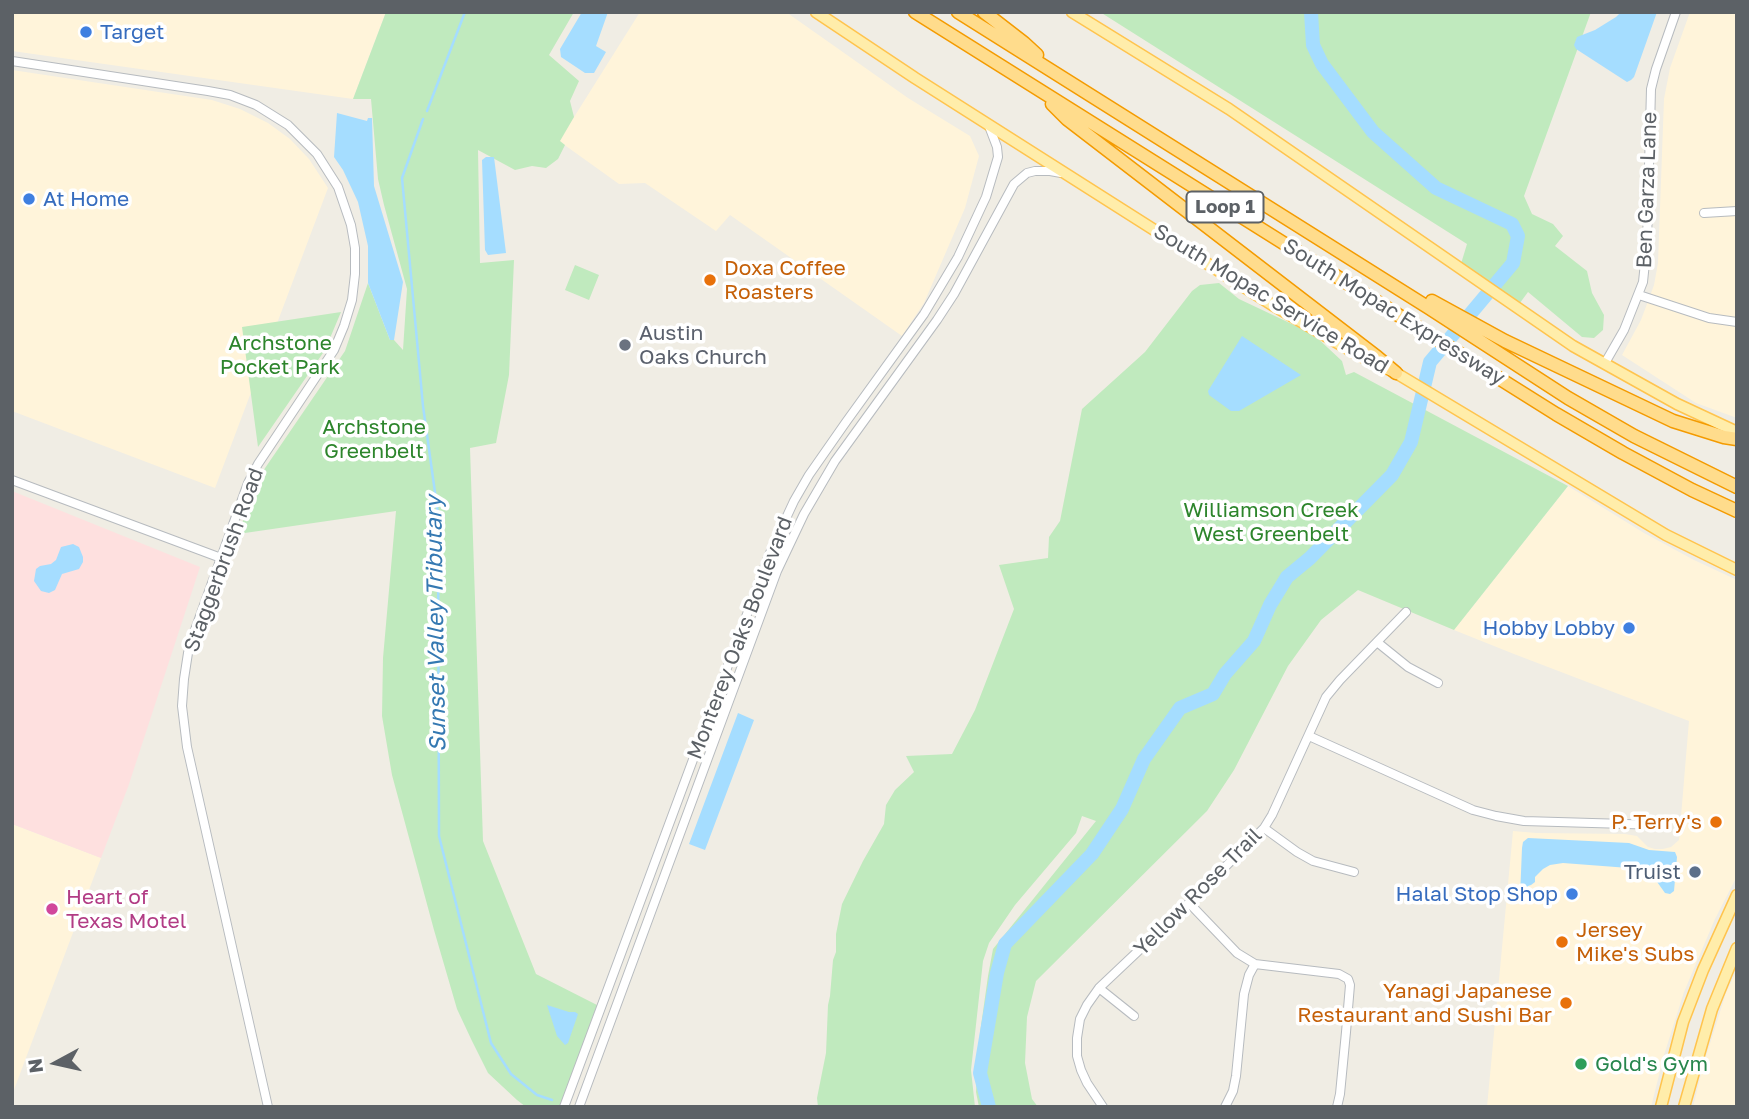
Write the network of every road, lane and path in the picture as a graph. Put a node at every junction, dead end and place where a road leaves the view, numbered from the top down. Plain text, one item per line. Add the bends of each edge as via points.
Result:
1 (816, 12) edge
2 (915, 12) edge
3 (958, 12) edge
4 (984, 12) edge
5 (1072, 12) edge
6 (1676, 12) edge
7 (12, 61) edge
8 (1055, 73) junction
9 (1031, 85) junction
10 (987, 124) junction
11 (1068, 175) junction
12 (1737, 211) edge
13 (1704, 213) dead end
14 (1639, 295) junction
15 (1432, 306) junction
16 (1737, 323) edge
17 (1605, 363) junction
18 (1396, 373) junction
19 (1737, 432) edge
20 (1737, 439) edge
21 (12, 480) edge
22 (1737, 486) edge
23 (1737, 511) edge
24 (221, 558) junction
25 (1737, 570) edge
26 (1406, 612) dead end
27 (1377, 642) junction
28 (1438, 683) dead end
29 (1308, 736) junction
30 (1660, 825) dead end
31 (1264, 828) junction
32 (1354, 872) dead end
33 (1737, 895) edge
34 (1189, 903) junction
35 (1732, 918) edge
36 (1737, 948) edge
37 (1255, 964) junction
38 (1098, 988) junction
39 (1134, 1016) dead end
40 (268, 1107) edge
41 (564, 1107) edge
42 (579, 1107) edge
43 (1103, 1107) edge
44 (1225, 1107) edge
45 (1337, 1107) edge
46 (1661, 1107) edge
47 (1684, 1107) edge

1 - 10 main road, South Mopac Service Road
2 - 9 highway, South Mopac Expressway / Loop 1
3 - 8 highway, South Mopac Expressway / Loop 1
4 - 8 highway
5 - 17 main road via 1229,109 1573,346
6 - 14 street, Ben Garza Lane via 1651,89 1647,243
7 - 24 street, Staggerbrush Road via 244,100 278,118 302,138 325,165 343,199 355,262 344,326 329,357 258,464
8 - 15 highway, South Mopac Expressway / Loop 1
9 - 18 highway via 1067,119
9 - 23 highway, South Mopac Expressway / Loop 1 via 1623,453
10 - 11 main road, South Mopac Service Road
10 - 41 street, Monterey Oaks Boulevard via 999,158 963,248 924,314 809,475 769,555
11 - 18 main road, South Mopac Service Road via 1274,306
11 - 42 street, Monterey Oaks Boulevard via 1035,171 1014,184 954,294 835,461 804,514 777,572
12 - 13 street
14 - 16 street
14 - 17 street, Ben Garza Lane
15 - 20 highway via 1673,421
15 - 22 highway, South Mopac Expressway / Loop 1 via 1497,354 1634,436
17 - 19 main road
18 - 25 main road, South Mopac Service Road via 1656,529
21 - 24 street
24 - 40 street, Staggerbrush Road via 188,653 182,706
26 - 27 street, Yellow Rose Trail
27 - 28 street
27 - 29 street, Yellow Rose Trail via 1326,697
29 - 30 street via 1496,816
29 - 31 street, Yellow Rose Trail
31 - 32 street via 1313,861
31 - 34 street, Yellow Rose Trail
33 - 35 main road
34 - 37 street via 1237,953
34 - 38 street, Yellow Rose Trail
35 - 46 main road via 1703,970 1683,1022
36 - 47 main road via 1712,1009
37 - 44 street via 1244,994 1236,1076
37 - 45 street via 1339,974 1348,979
38 - 39 street
38 - 43 street, Yellow Rose Trail via 1080,1019 1077,1056

